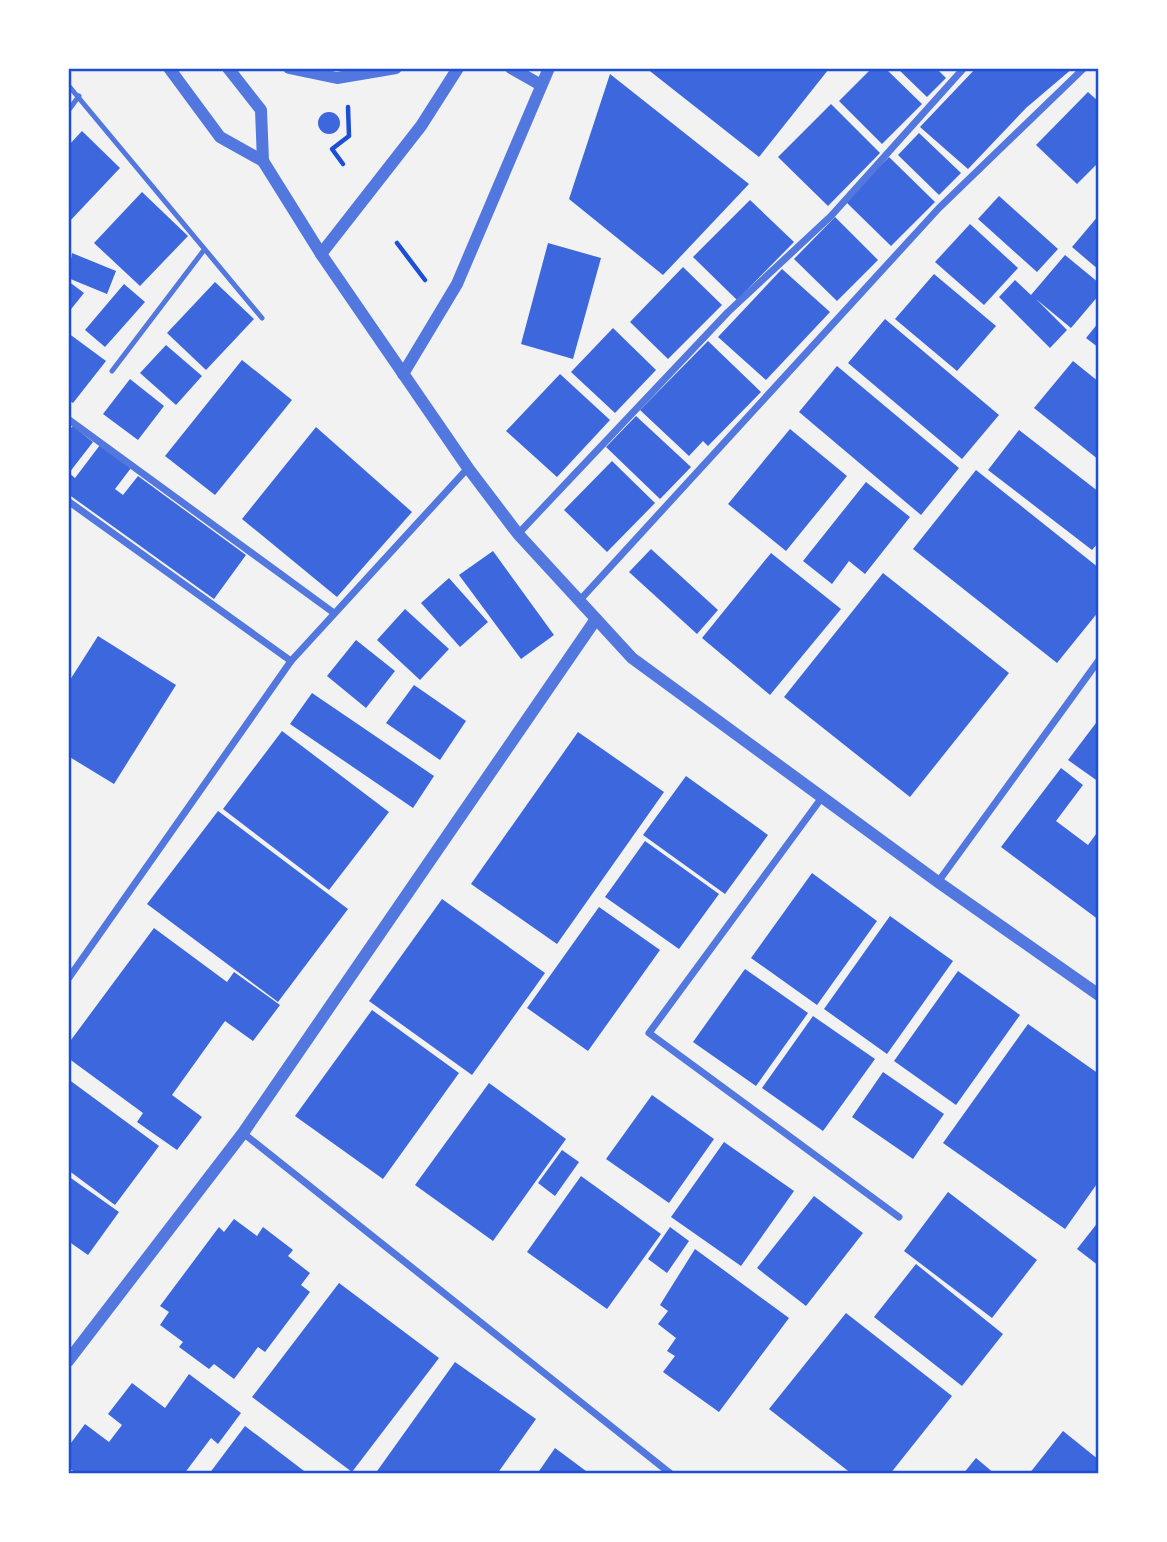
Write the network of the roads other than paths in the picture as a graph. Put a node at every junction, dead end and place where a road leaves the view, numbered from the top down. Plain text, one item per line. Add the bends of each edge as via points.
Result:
1 (169, 68) edge
2 (228, 68) edge
3 (289, 68) edge
4 (396, 68) edge
5 (458, 68) edge
6 (511, 68) edge
7 (549, 68) edge
8 (964, 68) edge
9 (1084, 68) edge
10 (68, 85) edge
11 (541, 85) junction
12 (79, 96) junction
13 (68, 111) edge
14 (263, 161) junction
15 (204, 250) junction
16 (321, 254) junction
17 (262, 318) dead end
18 (113, 371) dead end
19 (403, 374) junction
20 (68, 419) edge
21 (468, 468) junction
22 (68, 501) edge
23 (518, 534) junction
24 (580, 600) junction
25 (334, 614) junction
26 (596, 619) junction
27 (1099, 660) edge
28 (291, 661) junction
29 (824, 796) junction
30 (938, 882) junction
31 (68, 979) edge
32 (1099, 995) edge
33 (243, 1133) junction
34 (899, 1217) dead end
35 (68, 1362) edge
36 (671, 1474) edge

1 - 14 street via 220,137
2 - 14 street via 261,110
3 - 4 street via 337,78
5 - 16 street via 421,126
6 - 11 street
7 - 11 street
8 - 23 street via 831,216 728,312
9 - 24 street via 939,208
10 - 12 lane
11 - 19 street via 457,284
12 - 13 lane
12 - 15 lane
14 - 16 street
15 - 17 lane
15 - 18 lane
16 - 19 street
19 - 21 street
20 - 25 street
21 - 23 street
21 - 25 street
22 - 28 street
23 - 24 street
24 - 26 street
25 - 28 street
26 - 29 street via 632,657
26 - 33 street
27 - 30 street
28 - 31 street
29 - 30 street
29 - 34 street via 649,1033
30 - 32 street
33 - 35 street
33 - 36 street

